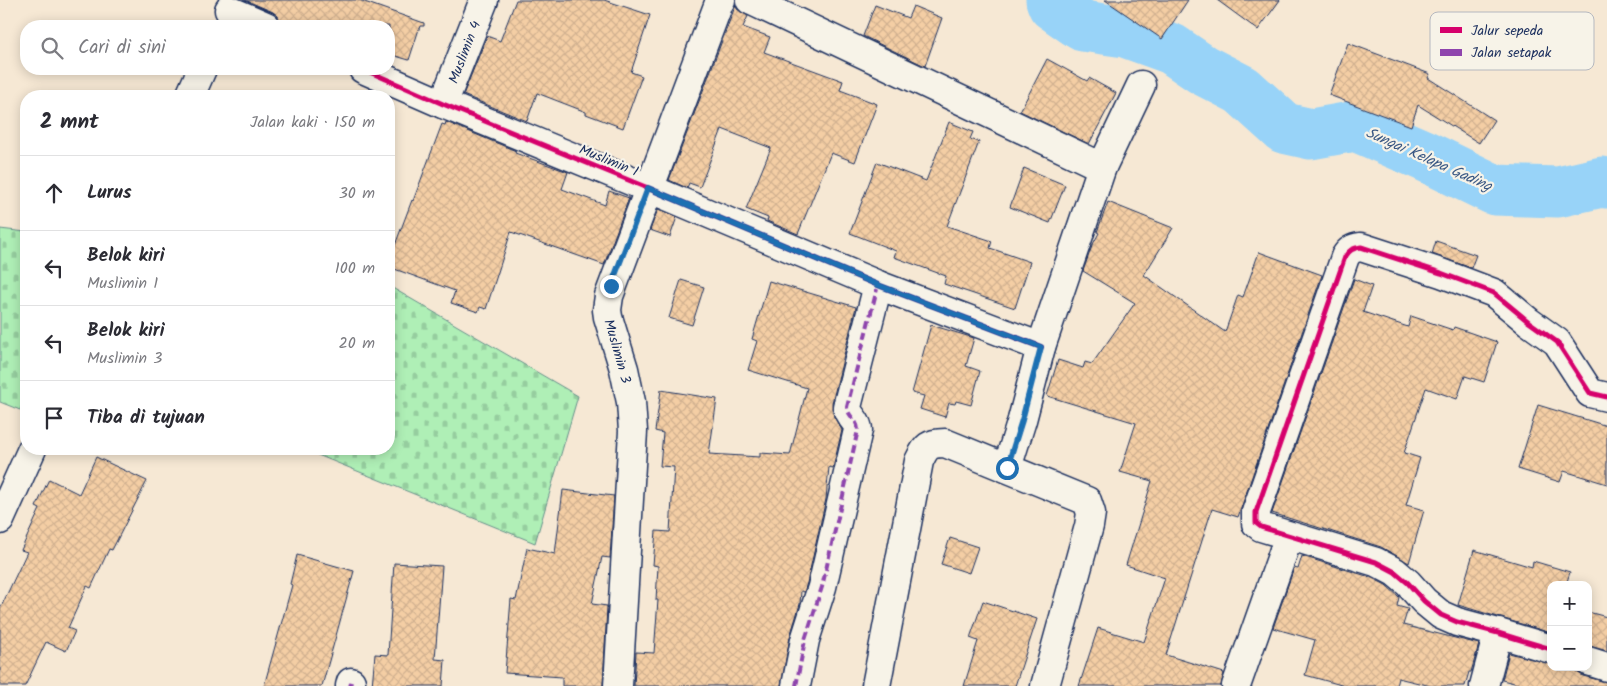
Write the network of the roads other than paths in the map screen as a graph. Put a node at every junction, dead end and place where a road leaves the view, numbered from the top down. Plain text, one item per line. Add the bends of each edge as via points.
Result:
1 (484, 0) edge
2 (722, 0) edge
3 (750, 0) edge
4 (228, 12) edge
5 (250, 20) edge
6 (199, 75) edge
7 (377, 75) edge
8 (1141, 85) dead end
9 (193, 90) edge
10 (443, 104) junction
11 (1102, 167) junction
12 (648, 188) junction
13 (878, 285) junction
14 (1041, 347) junction
15 (1607, 397) edge
16 (29, 455) edge
17 (1007, 468) junction
18 (0, 520) edge
19 (1289, 536) junction
20 (1498, 632) junction
21 (1547, 648) edge
22 (1592, 662) edge
23 (1607, 667) edge
24 (618, 686) edge
25 (796, 686) edge
26 (876, 686) edge
27 (1045, 686) edge
28 (1236, 686) edge
29 (1484, 686) edge

1 - 10 street, Muslimin 4
2 - 12 street, Muslimin 3
3 - 11 street
4 - 5 street
6 - 9 street
7 - 10 street, Muslimin 1
8 - 11 street
10 - 12 street, Muslimin 1
11 - 14 street
12 - 13 street, Muslimin 1
12 - 24 street, Muslimin 3 via 611,286 607,310 624,369 633,431
13 - 14 street, Muslimin 1
13 - 25 street via 846,407 858,430
14 - 17 street
15 - 19 street via 1590,393 1557,342 1494,293 1361,247 1355,248 1345,257 1256,512 1256,523 1261,527
16 - 18 street
17 - 26 street via 945,443 932,443 924,450 919,461
17 - 27 street via 1087,501 1091,513
19 - 20 street via 1376,562 1395,572 1441,615
19 - 28 street
20 - 21 street
20 - 29 street
22 - 23 street

